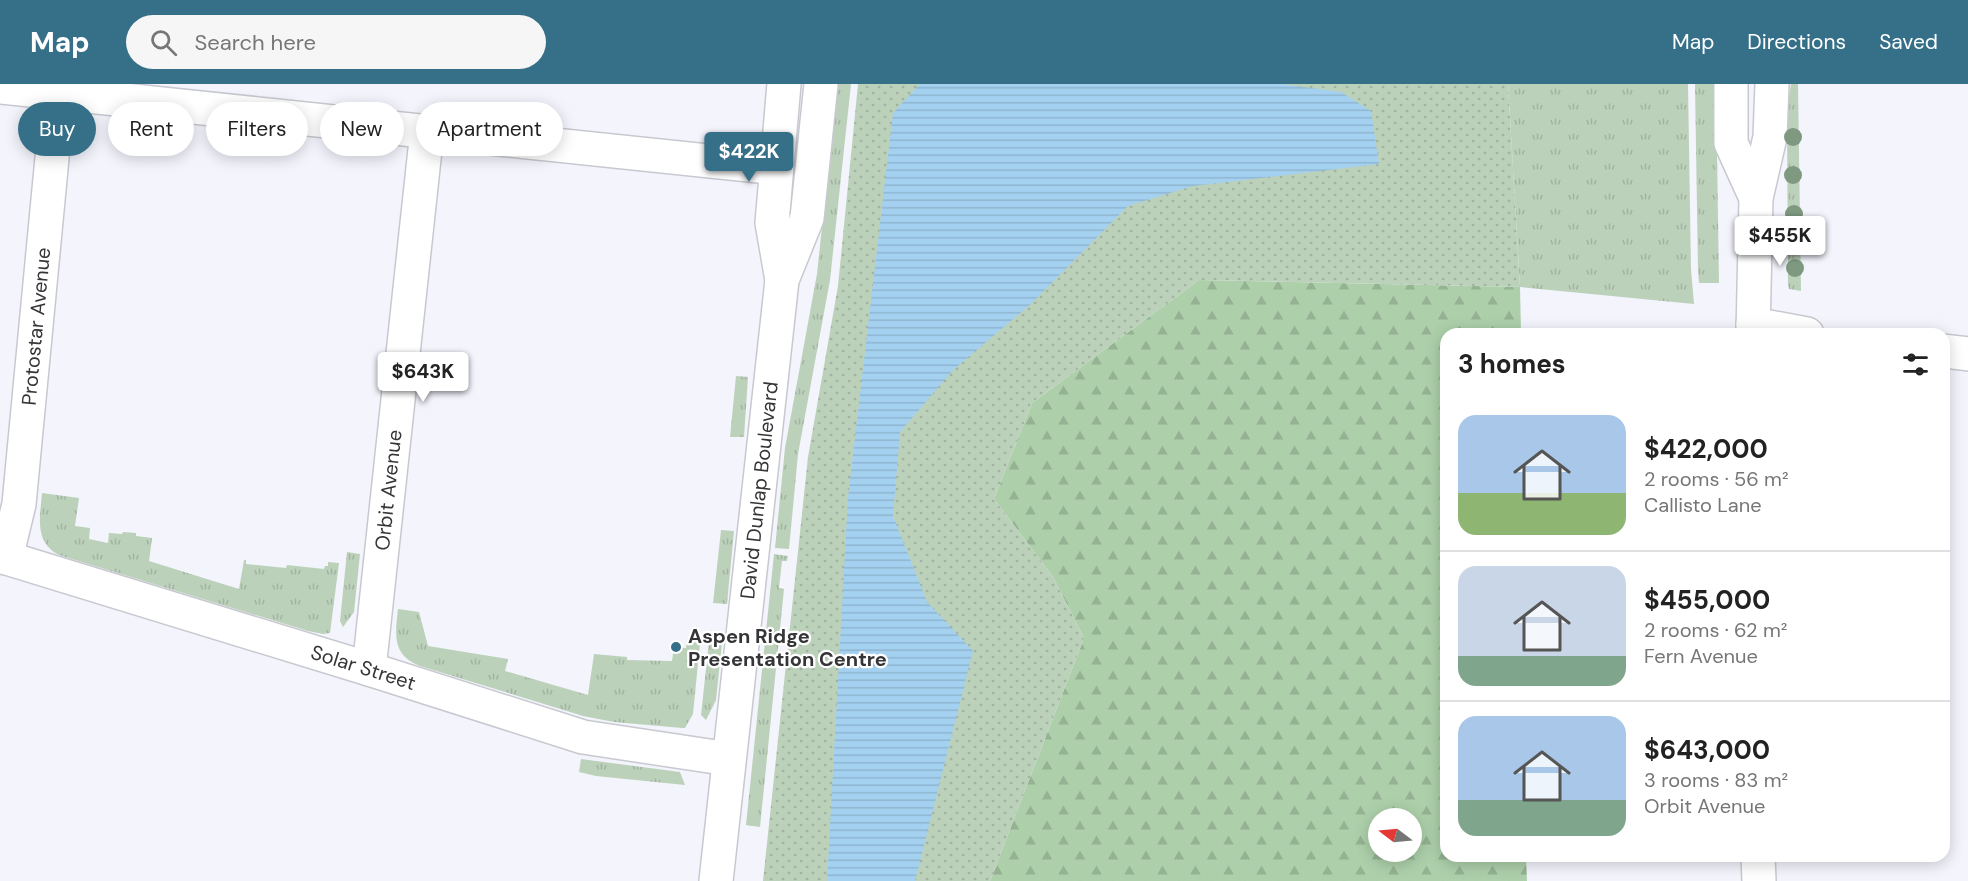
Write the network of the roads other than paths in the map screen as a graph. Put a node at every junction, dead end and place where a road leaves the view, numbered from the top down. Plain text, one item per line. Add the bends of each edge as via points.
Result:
1 (784, 84) edge
2 (821, 84) edge
3 (1731, 84) edge
4 (1772, 84) edge
5 (0, 87) edge
6 (61, 93) junction
7 (416, 130) edge
8 (563, 145) edge
9 (424, 156) edge
10 (776, 168) junction
11 (1756, 198) junction
12 (782, 280) junction
13 (1753, 328) edge
14 (1950, 352) edge
15 (1968, 354) edge
16 (3, 557) edge
17 (369, 669) junction
18 (729, 759) junction
19 (1758, 862) edge
20 (716, 881) edge
21 (1759, 881) edge

1 - 10 street, David Dunlap Boulevard
2 - 12 street, David Dunlap Boulevard via 807,218
3 - 11 street via 1731,143
4 - 11 street via 1770,137
5 - 6 street
6 - 7 street
6 - 16 street, Protostar Avenue via 19,504
8 - 10 street
9 - 17 street, Orbit Avenue
10 - 12 street, David Dunlap Boulevard via 772,223
11 - 13 street
12 - 18 street, David Dunlap Boulevard
14 - 15 street
16 - 17 street, Solar Street
17 - 18 street, Solar Street via 583,737
18 - 20 street, David Dunlap Boulevard
19 - 21 street

